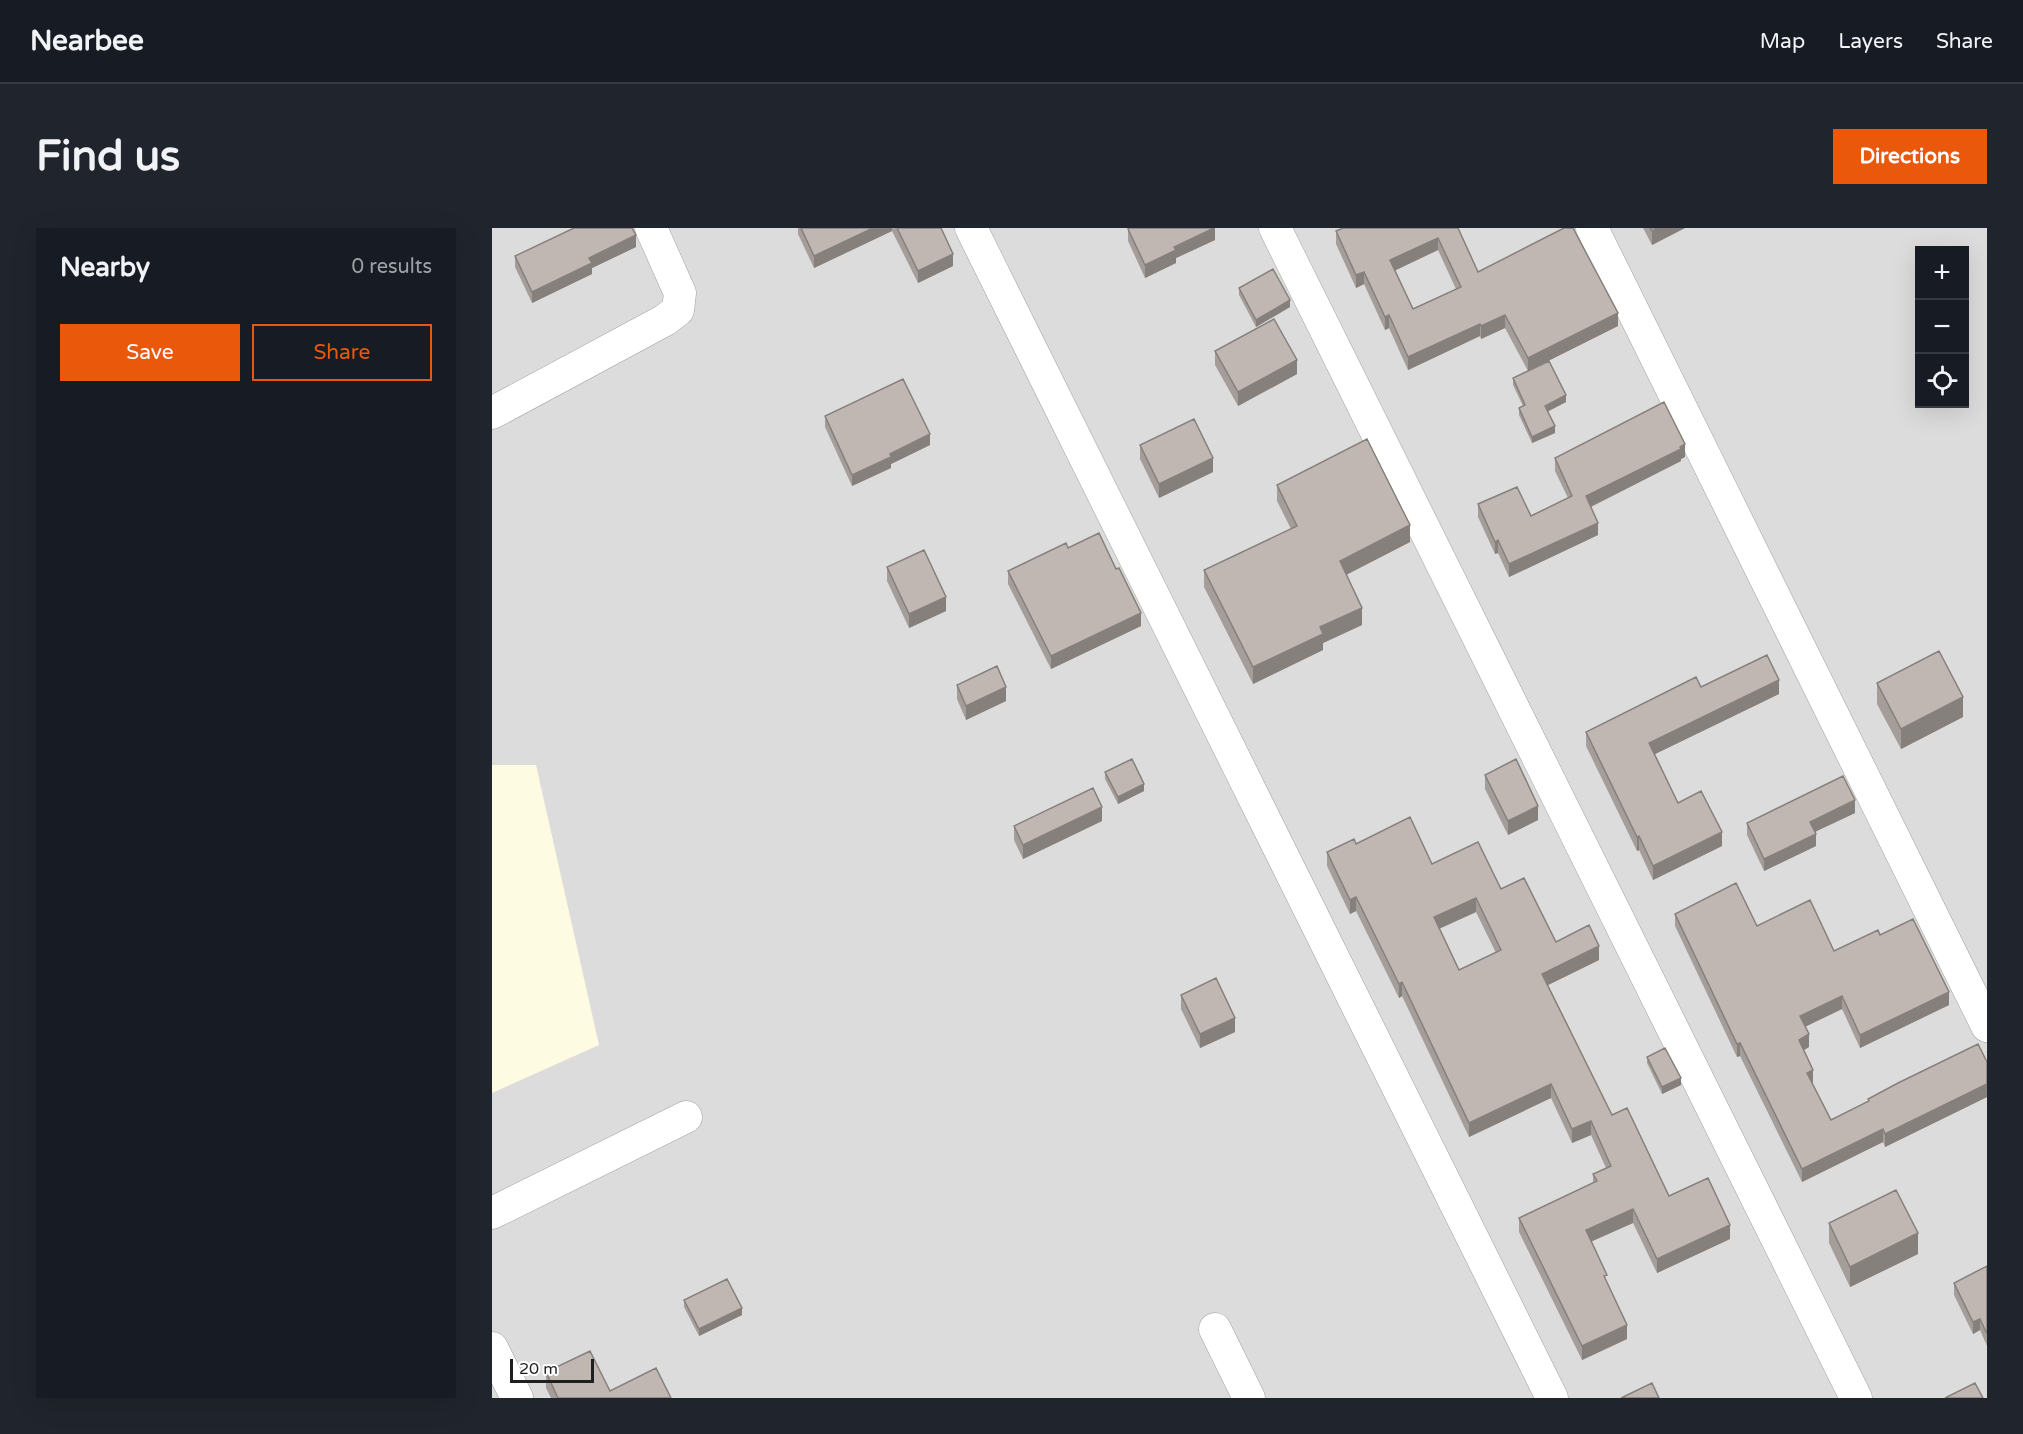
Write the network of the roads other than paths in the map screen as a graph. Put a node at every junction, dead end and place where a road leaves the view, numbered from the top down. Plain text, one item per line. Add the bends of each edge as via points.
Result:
1 (651, 228) edge
2 (971, 228) edge
3 (1275, 228) edge
4 (1592, 228) edge
5 (492, 412) edge
6 (1987, 1026) edge
7 (686, 1116) dead end
8 (492, 1213) edge
9 (1215, 1329) dead end
10 (492, 1348) edge
11 (517, 1398) edge
12 (1249, 1398) edge
13 (1552, 1398) edge
14 (1856, 1398) edge

1 - 5 street via 680,293 678,309 665,320
2 - 13 street
3 - 14 street
4 - 6 street
7 - 8 street
9 - 12 street
10 - 11 street

